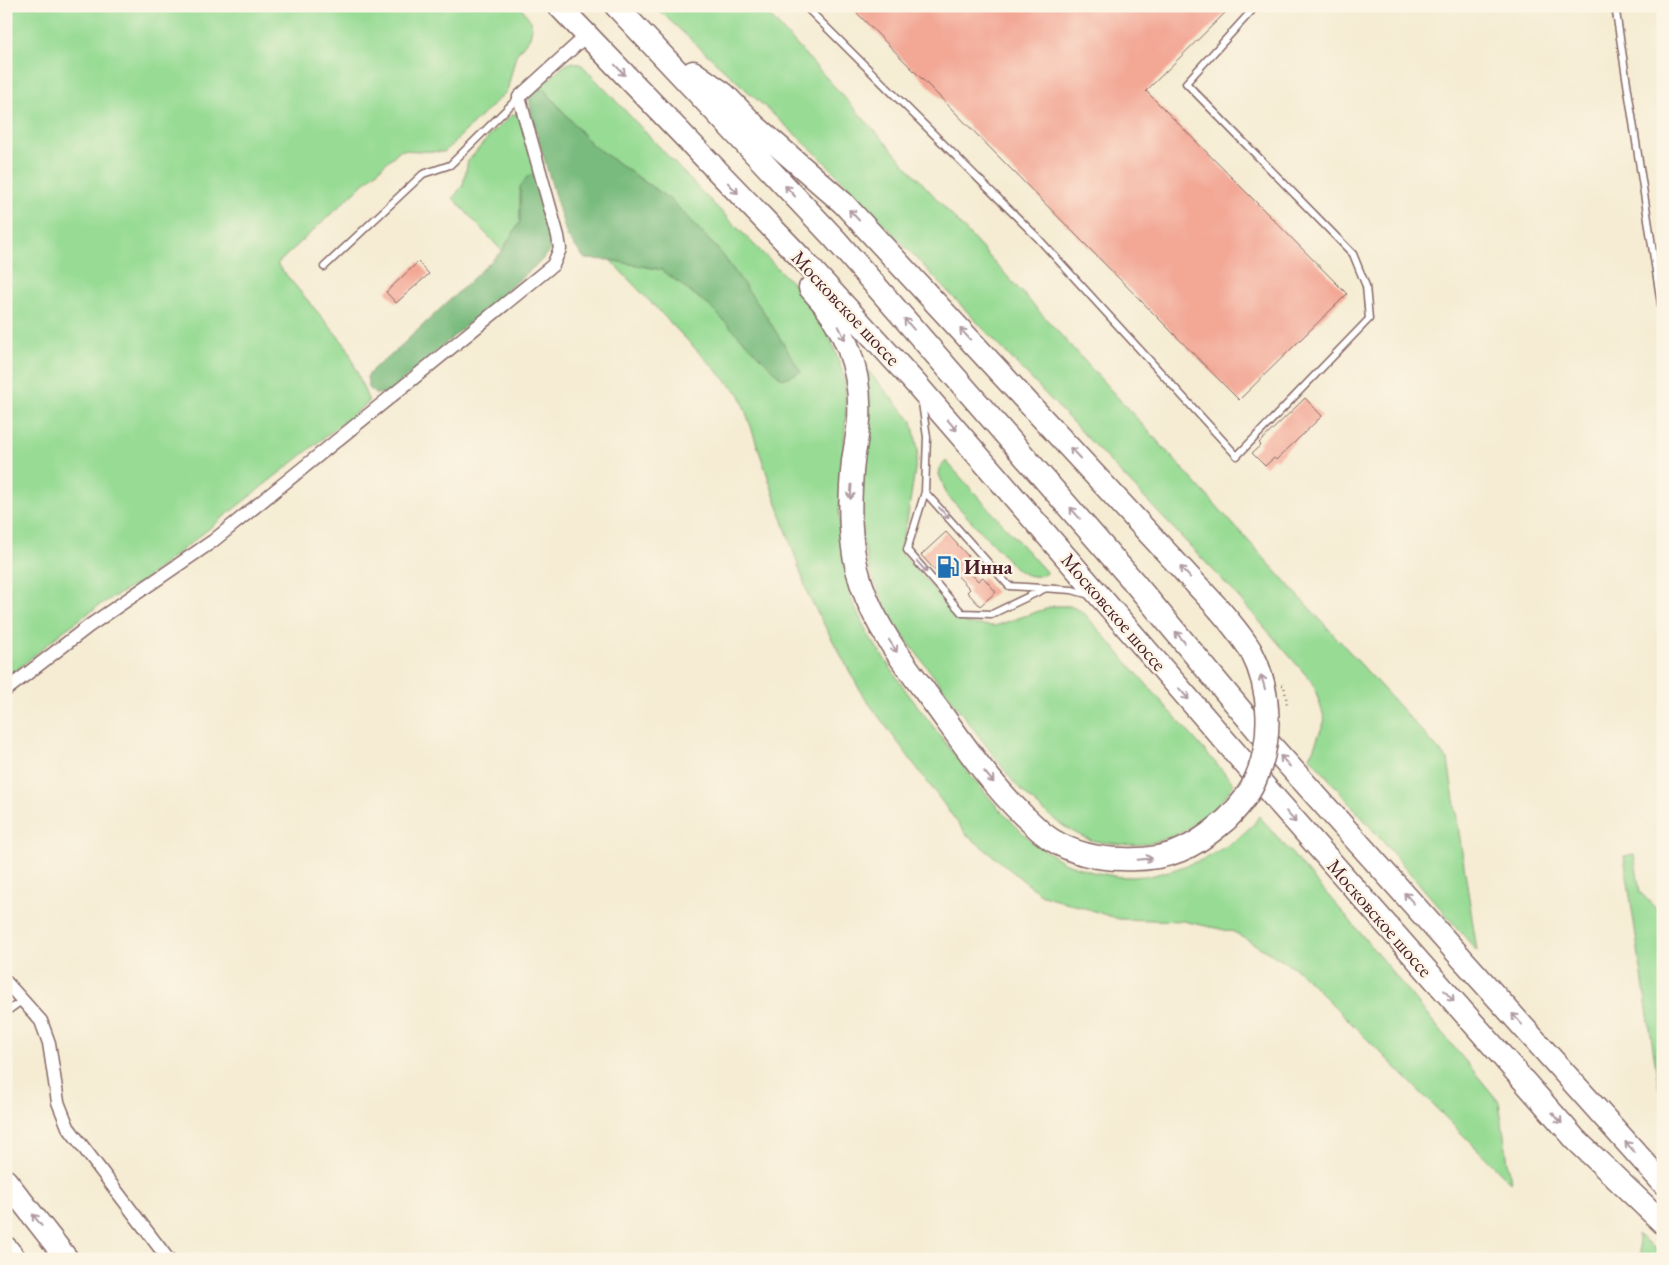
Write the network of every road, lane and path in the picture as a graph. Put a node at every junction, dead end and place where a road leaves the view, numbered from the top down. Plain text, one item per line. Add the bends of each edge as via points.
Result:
1 (559, 6) edge
2 (616, 6) edge
3 (806, 6) edge
4 (1256, 6) edge
5 (1617, 6) edge
6 (587, 35) junction
7 (651, 42) junction
8 (519, 97) junction
9 (753, 209) junction
10 (324, 267) dead end
11 (1663, 317) edge
12 (917, 385) junction
13 (925, 492) junction
14 (1044, 589) junction
15 (1106, 603) junction
16 (6, 690) edge
17 (6, 982) edge
18 (23, 1000) junction
19 (6, 1012) edge
20 (6, 1181) edge
21 (1663, 1183) edge
22 (1663, 1223) edge
23 (6, 1248) edge
24 (15, 1259) edge
25 (67, 1259) edge
26 (168, 1259) edge

1 - 6 highway, Московское шоссе
2 - 7 highway, Московское шоссе
3 - 4 lane via 1037,237 1237,456 1369,319 1366,286 1352,254 1186,83
5 - 11 lane
6 - 8 street
6 -> 9 highway, Московское шоссе
9 -> 7 highway, bridge via 783,259 821,299 837,322 850,350 859,394 850,508 851,537 862,584 881,627 896,651 985,774 1052,840 1096,857 1150,859 1173,854 1210,834 1239,807 1256,779 1265,746 1266,692 1250,651 1237,630 843,203 754,125 724,94
21 -> 7 highway, Московское шоссе via 1259,732 1133,580 835,239
8 - 10 lane via 450,165 423,174
8 - 16 street via 558,236 560,249 553,265 213,541 89,626
9 - 12 highway, Московское шоссе
12 - 13 lane via 927,437
12 -> 15 highway, Московское шоссе
13 -> 14 lane via 1009,586
13 -> 14 lane via 907,550 962,613 992,614
14 - 15 lane via 1072,590
15 -> 22 highway, Московское шоссе via 1275,800 1576,1140
17 - 18 street
18 - 19 lane
18 - 26 street via 41,1021 49,1043 58,1102 68,1127
25 -> 20 highway
23 - 24 highway

